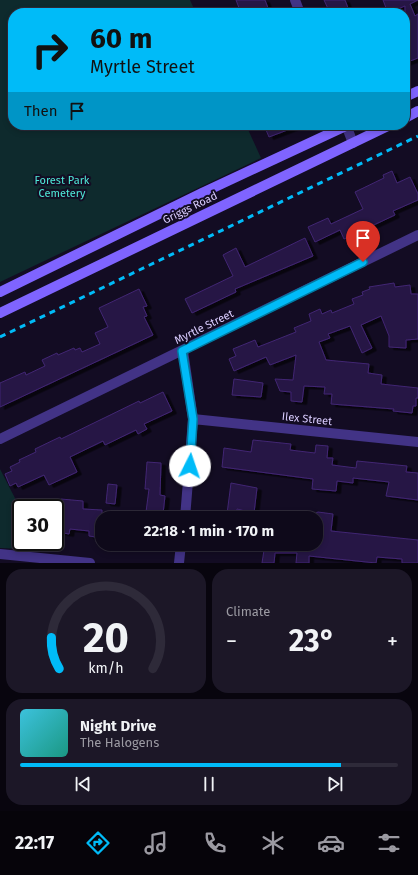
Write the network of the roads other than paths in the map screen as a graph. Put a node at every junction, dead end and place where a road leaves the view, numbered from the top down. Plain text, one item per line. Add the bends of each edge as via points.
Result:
1 (335, 130) edge
2 (348, 130) edge
3 (380, 130) edge
4 (353, 143) junction
5 (131, 230) junction
6 (418, 235) edge
7 (138, 246) junction
8 (0, 292) edge
9 (0, 313) edge
10 (182, 351) junction
11 (193, 419) junction
12 (0, 439) edge
13 (418, 442) edge
14 (186, 511) edge
15 (180, 551) edge
16 (0, 554) edge
17 (90, 563) edge
18 (178, 563) edge

1 - 5 main road, Griggs Road via 202,193
2 - 4 street
3 - 4 main road, Griggs Road
4 - 7 main road, Griggs Road
5 - 7 main road
5 - 8 main road, Griggs Road
6 - 10 street, Myrtle Street
7 - 9 main road, Griggs Road
10 - 11 street
10 - 12 street, Myrtle Street
11 - 13 street, Ilex Street
11 - 14 street
15 - 18 street
16 - 17 street

